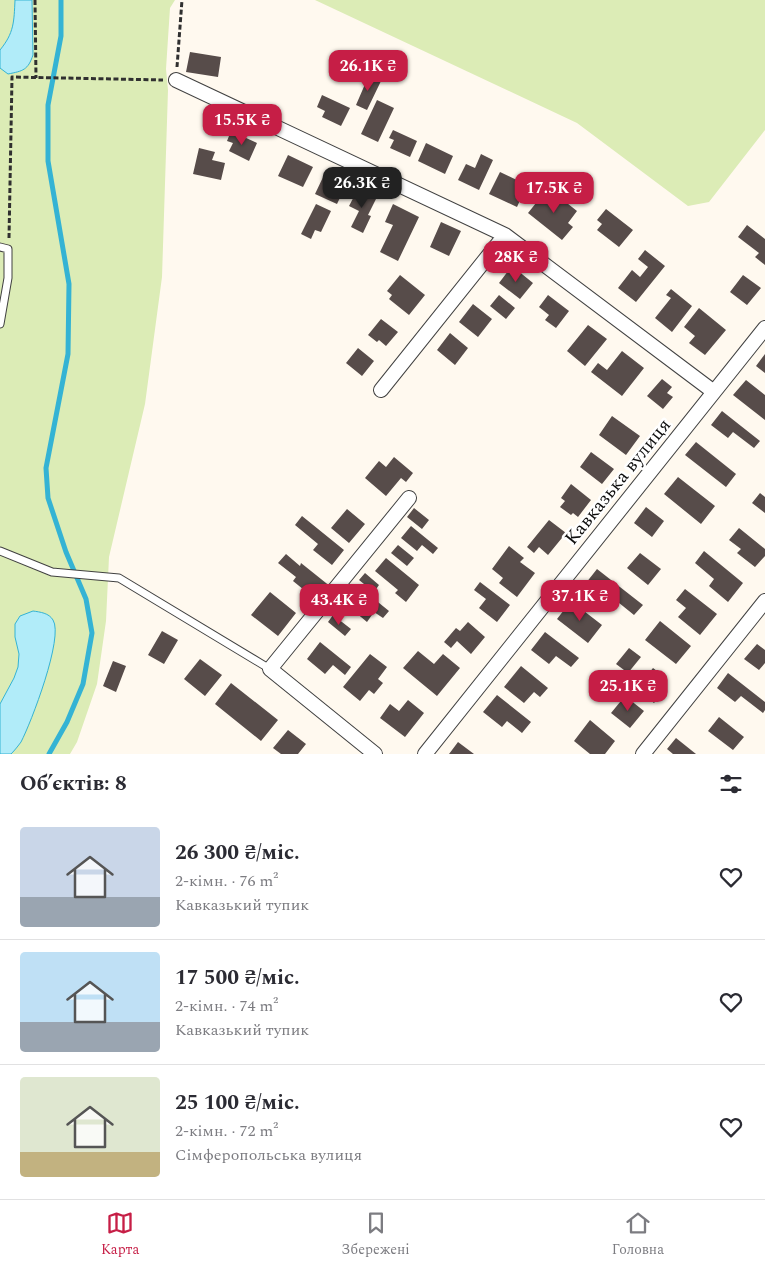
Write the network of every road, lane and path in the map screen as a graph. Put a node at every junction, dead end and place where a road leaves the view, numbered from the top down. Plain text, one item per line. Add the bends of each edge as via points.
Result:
1 (35, 0) edge
2 (182, 0) edge
3 (36, 78) junction
4 (176, 80) junction
5 (505, 235) junction
6 (0, 247) edge
7 (8, 249) junction
8 (0, 324) edge
9 (765, 328) edge
10 (381, 390) dead end
11 (714, 392) junction
12 (409, 498) dead end
13 (0, 552) edge
14 (765, 602) edge
15 (270, 668) junction
16 (375, 754) edge
17 (425, 754) edge
18 (642, 754) edge

1 - 3 path
2 - 4 path
3 - 4 path
3 - 7 path via 12,78
4 - 5 street
5 - 10 street
5 - 11 street
6 - 7 lane
7 - 8 lane via 8,278
9 - 11 street, Кавказька вулиця
11 - 17 street, Кавказька вулиця
12 - 15 street
13 - 15 lane via 52,572 119,578
14 - 18 street
15 - 16 street

